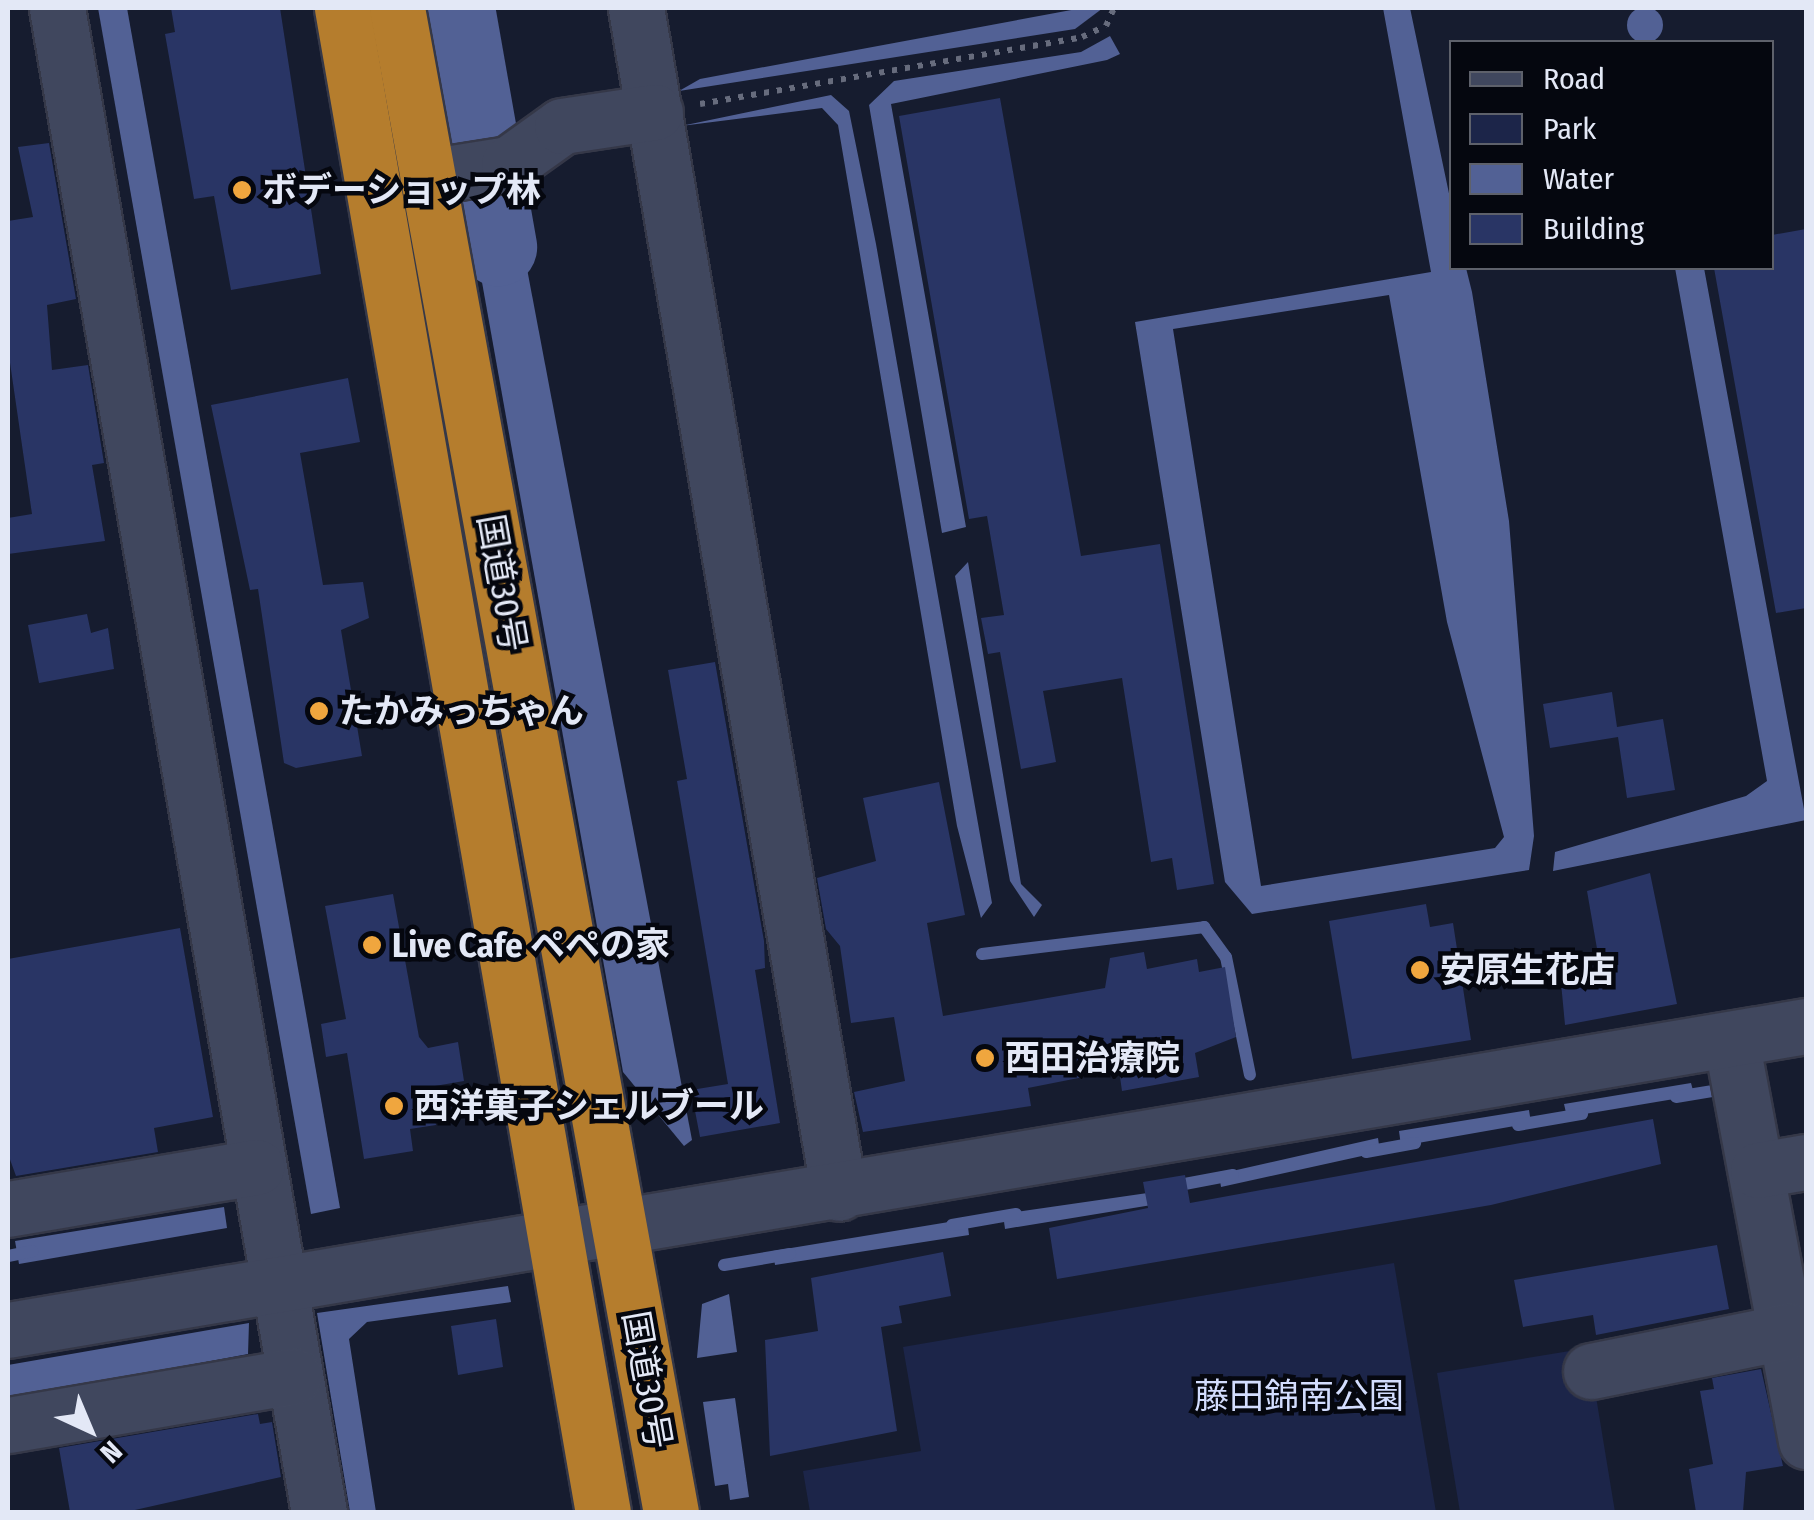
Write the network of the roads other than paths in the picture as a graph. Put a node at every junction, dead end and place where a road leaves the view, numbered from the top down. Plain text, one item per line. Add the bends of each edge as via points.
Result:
1 (57, 8) edge
2 (342, 8) edge
3 (398, 8) edge
4 (636, 8) edge
5 (655, 112) junction
6 (464, 171) junction
7 (1806, 1026) edge
8 (1737, 1068) junction
9 (1782, 1166) edge
10 (256, 1167) junction
11 (839, 1193) junction
12 (8, 1208) edge
13 (621, 1229) junction
14 (553, 1241) junction
15 (277, 1284) junction
16 (8, 1330) edge
17 (1789, 1332) junction
18 (1591, 1371) dead end
19 (294, 1376) junction
20 (8, 1424) edge
21 (1806, 1441) edge
22 (319, 1512) edge
23 (602, 1512) edge
24 (671, 1512) edge

1 - 10 street
2 - 14 highway, 国道30号
3 - 6 highway, 国道30号
4 - 5 street
5 - 6 street via 562,126
5 - 11 street
6 - 13 highway, 国道30号
7 - 8 street
8 - 9 street
8 - 11 street
9 - 17 street
10 - 12 street
10 - 15 street
11 - 13 street
13 - 14 street
13 - 24 highway, 国道30号
14 - 15 street
14 - 23 highway, 国道30号
15 - 16 street
15 - 19 street
17 - 18 street
17 - 21 street
19 - 20 street
19 - 22 street

